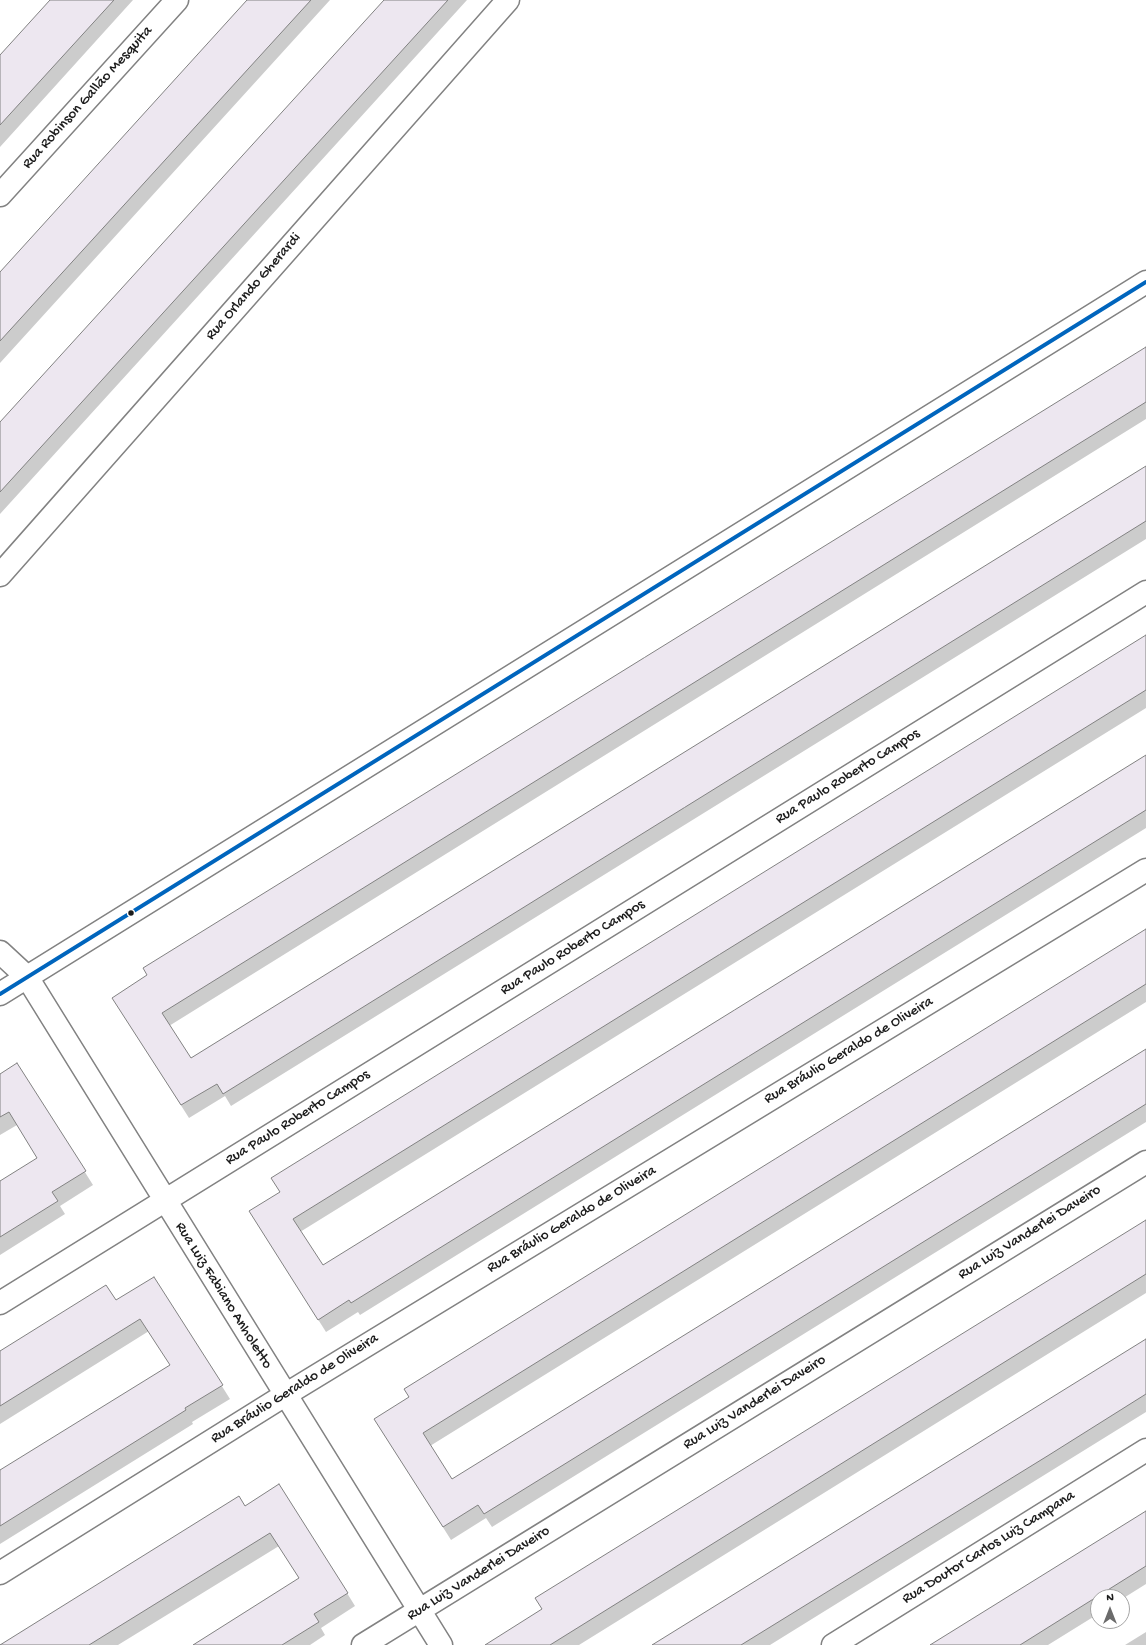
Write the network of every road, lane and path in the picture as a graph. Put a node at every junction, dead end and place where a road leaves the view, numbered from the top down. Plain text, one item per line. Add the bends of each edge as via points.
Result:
1 (177, 0) edge
2 (508, 0) edge
3 (0, 195) edge
4 (1146, 282) edge
5 (0, 575) edge
6 (1146, 592) edge
7 (1146, 870) edge
8 (0, 952) edge
9 (27, 977) junction
10 (0, 994) edge
11 (1146, 1162) edge
12 (164, 1201) junction
13 (0, 1303) edge
14 (285, 1395) junction
15 (1146, 1450) edge
16 (0, 1573) edge
17 (419, 1611) junction
18 (364, 1645) edge
19 (441, 1645) edge
20 (833, 1645) edge

1 - 3 street, Rua Robinson Gallão Mesquita
2 - 5 street, Rua Orlando Gherardi
4 - 9 street
6 - 12 street, Rua Paulo Roberto Campos
7 - 14 street, Rua Bráulio Geraldo de Oliveira
8 - 9 street, Rua Luiz Fabiano Anholetto
9 - 10 street
9 - 12 street, Rua Luiz Fabiano Anholetto
11 - 17 street, Rua Luiz Vanderlei Daveiro
12 - 13 street, Rua Paulo Roberto Campos
12 - 14 street, Rua Luiz Fabiano Anholetto
14 - 16 street, Rua Bráulio Geraldo de Oliveira
14 - 17 street, Rua Luiz Fabiano Anholetto
15 - 20 street, Rua Doutor Carlos Luiz Campana
17 - 18 street, Rua Luiz Vanderlei Daveiro
17 - 19 street, Rua Luiz Fabiano Anholetto

